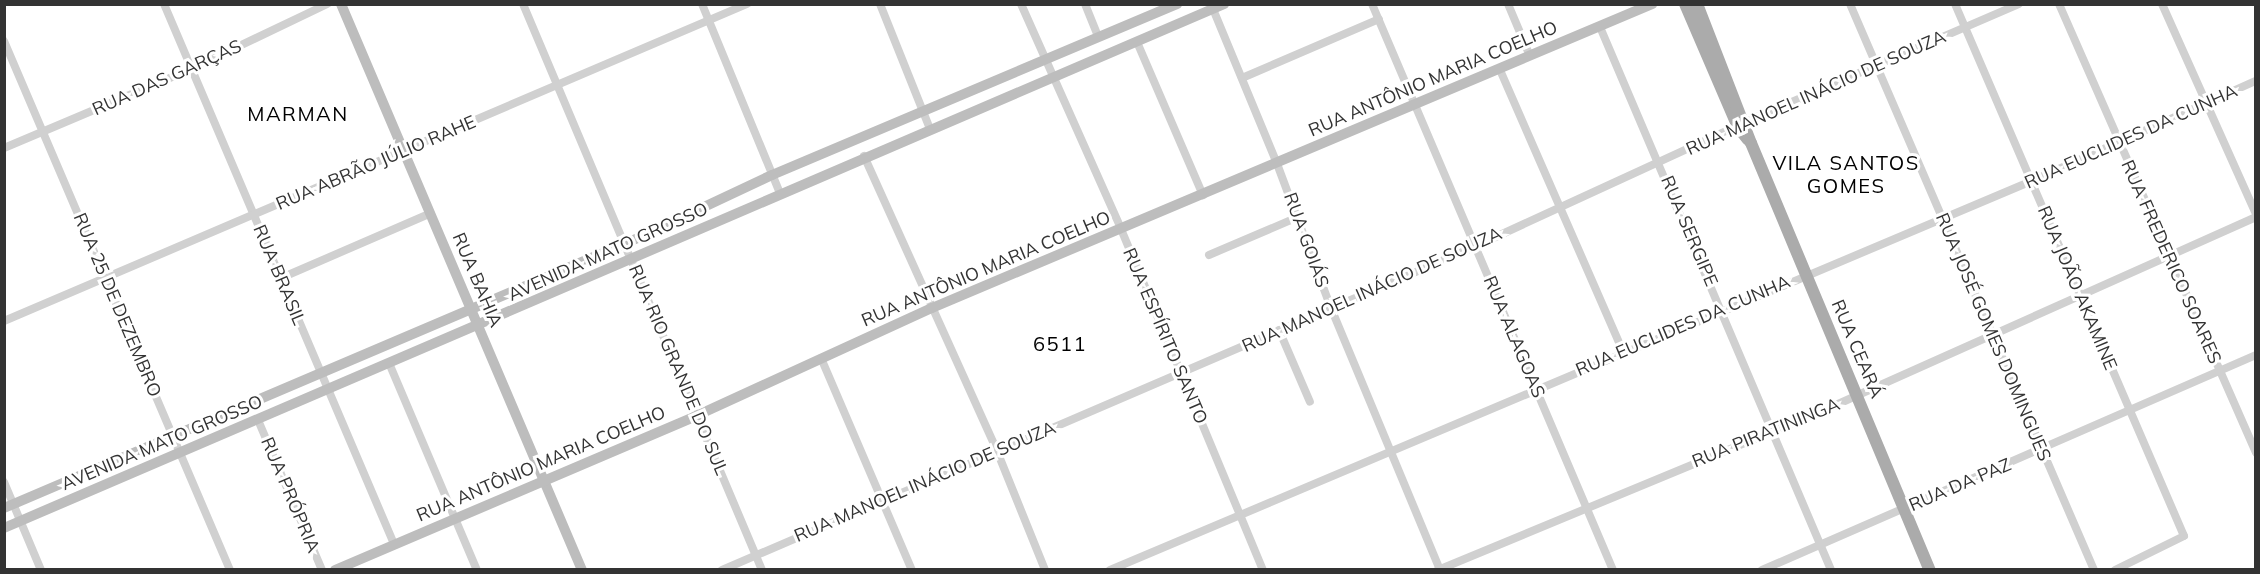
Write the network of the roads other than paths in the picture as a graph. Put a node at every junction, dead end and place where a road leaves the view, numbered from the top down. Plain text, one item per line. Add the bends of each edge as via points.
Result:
1 (164, 4) edge
2 (327, 4) edge
3 (340, 4) edge
4 (524, 4) edge
5 (702, 4) edge
6 (747, 4) edge
7 (880, 4) edge
8 (1021, 4) edge
9 (1085, 4) edge
10 (1177, 4) edge
11 (1224, 4) edge
12 (1372, 4) edge
13 (1508, 4) edge
14 (1652, 4) edge
15 (1685, 4) edge
16 (1697, 4) edge
17 (1850, 4) edge
18 (1954, 4) edge
19 (2019, 4) edge
20 (2059, 4) edge
21 (2162, 4) edge
22 (1207, 8) edge
23 (1379, 19) junction
24 (709, 21) junction
25 (1600, 27) junction
26 (1964, 28) junction
27 (1098, 37) junction
28 (4, 41) edge
29 (1137, 42) junction
30 (1530, 56) junction
31 (1044, 61) junction
32 (1875, 66) junction
33 (191, 69) junction
34 (1500, 70) junction
35 (1052, 78) junction
36 (1242, 78) junction
37 (2256, 81) edge
38 (558, 86) junction
39 (1416, 103) junction
40 (2207, 104) junction
41 (924, 111) junction
42 (1742, 124) junction
43 (930, 129) junction
44 (44, 132) junction
45 (2119, 142) junction
46 (4, 148) edge
47 (405, 150) junction
48 (864, 156) junction
49 (1276, 161) junction
50 (1659, 162) junction
51 (772, 175) junction
52 (2032, 181) junction
53 (780, 193) junction
54 (1203, 195) junction
55 (1560, 206) junction
56 (431, 213) junction
57 (253, 215) junction
58 (2256, 216) edge
59 (1298, 217) junction
60 (1942, 218) junction
61 (1121, 229) junction
62 (625, 243) junction
63 (1476, 246) junction
64 (1209, 255) dead end
65 (2167, 256) junction
66 (633, 261) junction
67 (1807, 275) junction
68 (106, 278) junction
69 (281, 278) junction
70 (2080, 296) junction
71 (932, 308) junction
72 (1331, 308) junction
73 (471, 309) junction
74 (1723, 311) junction
75 (4, 321) edge
76 (478, 327) junction
77 (1279, 330) junction
78 (1994, 333) junction
79 (1623, 351) junction
80 (2256, 355) edge
81 (821, 358) junction
82 (389, 363) junction
83 (1180, 372) junction
84 (2219, 372) junction
85 (321, 373) junction
86 (1536, 388) junction
87 (328, 390) junction
88 (1856, 395) junction
89 (1310, 402) dead end
90 (2130, 411) junction
91 (698, 416) junction
92 (258, 420) junction
93 (1771, 430) junction
94 (173, 436) junction
95 (1390, 450) junction
96 (2041, 450) junction
97 (997, 451) junction
98 (181, 453) junction
99 (2256, 453) edge
100 (544, 481) junction
101 (4, 483) edge
102 (882, 501) junction
103 (9, 506) edge
104 (1586, 506) junction
105 (1905, 508) junction
106 (1239, 514) junction
107 (456, 517) junction
108 (21, 521) junction
109 (4, 528) edge
110 (394, 544) junction
111 (1821, 546) junction
112 (756, 555) junction
113 (1439, 569) edge
114 (41, 570) edge
115 (230, 570) edge
116 (322, 570) edge
117 (335, 570) edge
118 (477, 570) edge
119 (582, 570) edge
120 (722, 570) edge
121 (762, 570) edge
122 (912, 570) edge
123 (1045, 570) edge
124 (1110, 570) edge
125 (1263, 570) edge
126 (1613, 570) edge
127 (1762, 570) edge
128 (1831, 570) edge
129 (1930, 570) edge
130 (2094, 570) edge
131 (2115, 570) edge

1 - 33 street, RUA BRASIL
2 - 33 street, RUA DAS GARÇAS
3 - 47 main road, RUA BAHIA
4 - 38 street, RUA RIO GRANDE DO SUL
5 - 24 street
6 - 24 street, RUA ABRÃO JÚLIO RAHE
7 - 41 street
8 - 31 street, RUA ESPÍRITO SANTO
9 - 27 street
10 - 27 main road, AVENIDA MATO GROSSO
11 - 22 main road, AVENIDA MATO GROSSO
12 - 23 street, RUA ALAGOAS
13 - 30 street
14 - 25 main road, RUA ANTÔNIO MARIA COELHO
15 - 42 main road, RUA CEARÁ
16 - 42 main road, RUA CEARÁ
17 - 32 street, RUA JOSÉ GOMES DOMINGUES
18 - 26 street, RUA JOÃO AKAMINE
19 - 26 street, RUA MANOEL INÁCIO DE SOUZA
20 - 45 street, RUA FREDERICO SOARES
21 - 40 street
22 - 29 main road, AVENIDA MATO GROSSO
22 - 36 street, RUA GOIÁS
23 - 36 street
23 - 39 street, RUA ALAGOAS
24 - 38 street, RUA ABRÃO JÚLIO RAHE
24 - 51 street
25 - 30 main road, RUA ANTÔNIO MARIA COELHO
25 - 50 street, RUA SERGIPE
26 - 32 street, RUA MANOEL INÁCIO DE SOUZA
26 - 52 street, RUA JOÃO AKAMINE
27 - 31 main road, AVENIDA MATO GROSSO
28 - 44 street, RUA 25 DE DEZEMBRO
29 - 35 main road, AVENIDA MATO GROSSO
29 - 54 street
30 - 34 main road, RUA ANTÔNIO MARIA COELHO
31 - 35 street, RUA ESPÍRITO SANTO
31 - 41 main road, AVENIDA MATO GROSSO
32 - 42 street, RUA MANOEL INÁCIO DE SOUZA
32 - 60 street, RUA JOSÉ GOMES DOMINGUES
33 - 44 street, RUA DAS GARÇAS
33 - 57 street, RUA BRASIL
34 - 39 main road, RUA ANTÔNIO MARIA COELHO
34 - 55 street
35 - 43 main road, AVENIDA MATO GROSSO
35 - 61 street, RUA ESPÍRITO SANTO
36 - 49 street, RUA GOIÁS
37 - 40 street, RUA EUCLIDES DA CUNHA
38 - 47 street, RUA ABRÃO JÚLIO RAHE
38 - 62 street, RUA RIO GRANDE DO SUL
39 - 49 main road, RUA ANTÔNIO MARIA COELHO
39 - 63 street, RUA ALAGOAS
40 - 45 street, RUA EUCLIDES DA CUNHA
40 - 58 street
41 - 43 street
41 - 51 main road, AVENIDA MATO GROSSO
42 - 50 street, RUA MANOEL INÁCIO DE SOUZA
42 - 67 main road, RUA CEARÁ
43 - 48 main road, AVENIDA MATO GROSSO
44 - 46 street, RUA DAS GARÇAS
44 - 68 street, RUA 25 DE DEZEMBRO
45 - 52 street, RUA EUCLIDES DA CUNHA
45 - 65 street, RUA FREDERICO SOARES
47 - 56 main road, RUA BAHIA
47 - 57 street, RUA ABRÃO JÚLIO RAHE
48 - 53 main road, AVENIDA MATO GROSSO
48 - 71 street
49 - 54 main road, RUA ANTÔNIO MARIA COELHO
49 - 59 street, RUA GOIÁS
50 - 55 street, RUA MANOEL INÁCIO DE SOUZA
50 - 74 street, RUA SERGIPE
51 - 53 street
51 - 62 main road, AVENIDA MATO GROSSO
52 - 60 street, RUA EUCLIDES DA CUNHA
52 - 70 street, RUA JOÃO AKAMINE
53 - 66 main road, AVENIDA MATO GROSSO
54 - 61 main road, RUA ANTÔNIO MARIA COELHO
55 - 63 street, RUA MANOEL INÁCIO DE SOUZA
55 - 79 street
56 - 69 street
56 - 73 main road, RUA BAHIA
57 - 68 street, RUA ABRÃO JÚLIO RAHE
57 - 69 street, RUA BRASIL
58 - 65 street, RUA PIRATININGA
59 - 64 street
59 - 72 street, RUA GOIÁS
60 - 67 street, RUA EUCLIDES DA CUNHA
60 - 78 street, RUA JOSÉ GOMES DOMINGUES
61 - 71 main road, RUA ANTÔNIO MARIA COELHO
61 - 83 street, RUA ESPÍRITO SANTO
62 - 66 street, RUA RIO GRANDE DO SUL
62 - 73 main road, AVENIDA MATO GROSSO
63 - 72 street, RUA MANOEL INÁCIO DE SOUZA
63 - 86 street, RUA ALAGOAS
65 - 70 street, RUA PIRATININGA
65 - 84 street, RUA FREDERICO SOARES
66 - 76 main road, AVENIDA MATO GROSSO
66 - 91 street, RUA RIO GRANDE DO SUL
67 - 74 street, RUA EUCLIDES DA CUNHA
67 - 88 main road, RUA CEARÁ
68 - 75 street, RUA ABRÃO JÚLIO RAHE
68 - 94 street, RUA 25 DE DEZEMBRO
69 - 85 street, RUA BRASIL
70 - 78 street, RUA PIRATININGA
70 - 90 street, RUA JOÃO AKAMINE
71 - 81 main road, RUA ANTÔNIO MARIA COELHO
71 - 97 street
72 - 77 street, RUA MANOEL INÁCIO DE SOUZA
72 - 95 street, RUA GOIÁS
73 - 76 main road, RUA BAHIA
73 - 85 main road, AVENIDA MATO GROSSO
74 - 79 street, RUA EUCLIDES DA CUNHA
74 - 93 street, RUA SERGIPE
76 - 82 main road, AVENIDA MATO GROSSO
76 - 100 main road, RUA BAHIA
77 - 83 street, RUA MANOEL INÁCIO DE SOUZA
77 - 89 street
78 - 88 street, RUA PIRATININGA
78 - 96 street, RUA JOSÉ GOMES DOMINGUES
79 - 86 street, RUA EUCLIDES DA CUNHA
80 - 84 street, RUA DA PAZ
81 - 91 main road, RUA ANTÔNIO MARIA COELHO
81 - 102 street
82 - 87 main road, AVENIDA MATO GROSSO
82 - 107 street
83 - 97 street, RUA MANOEL INÁCIO DE SOUZA
83 - 106 street, RUA ESPÍRITO SANTO
84 - 90 street, RUA DA PAZ
84 - 99 street, RUA FREDERICO SOARES
85 - 87 street, RUA BRASIL
85 - 94 main road, AVENIDA MATO GROSSO
86 - 95 street, RUA EUCLIDES DA CUNHA
86 - 104 street, RUA ALAGOAS
87 - 92 main road, AVENIDA MATO GROSSO
87 - 110 street, RUA BRASIL
88 - 93 street, RUA PIRATININGA
88 - 105 main road, RUA CEARÁ
90 - 96 street, RUA DA PAZ
90 - 131 street, RUA JOÃO AKAMINE via 2183,538
91 - 100 main road, RUA ANTÔNIO MARIA COELHO
91 - 112 street, RUA RIO GRANDE DO SUL
92 - 98 main road, AVENIDA MATO GROSSO
92 - 116 street, RUA PRÓPRIA
93 - 104 street, RUA PIRATININGA
93 - 111 street, RUA SERGIPE
94 - 98 street, RUA 25 DE DEZEMBRO
94 - 103 main road, AVENIDA MATO GROSSO
95 - 106 street, RUA EUCLIDES DA CUNHA
95 - 113 street, RUA GOIÁS
96 - 105 street, RUA DA PAZ
96 - 130 street, RUA JOSÉ GOMES DOMINGUES
97 - 102 street, RUA MANOEL INÁCIO DE SOUZA
97 - 123 street
98 - 108 main road, AVENIDA MATO GROSSO
98 - 115 street, RUA 25 DE DEZEMBRO
100 - 107 main road, RUA ANTÔNIO MARIA COELHO
100 - 119 main road, RUA BAHIA
101 - 103 street
102 - 112 street, RUA MANOEL INÁCIO DE SOUZA
102 - 122 street
103 - 108 street
104 - 113 street, RUA PIRATININGA
104 - 126 street, RUA ALAGOAS
105 - 111 street, RUA DA PAZ
105 - 129 main road, RUA CEARÁ
106 - 124 street, RUA EUCLIDES DA CUNHA
106 - 125 street, RUA ESPÍRITO SANTO
107 - 110 main road, RUA ANTÔNIO MARIA COELHO
107 - 118 street
108 - 109 main road, AVENIDA MATO GROSSO
108 - 114 street
110 - 117 main road, RUA ANTÔNIO MARIA COELHO
111 - 127 street, RUA DA PAZ
111 - 128 street, RUA SERGIPE
112 - 120 street, RUA MANOEL INÁCIO DE SOUZA
112 - 121 street, RUA RIO GRANDE DO SUL

